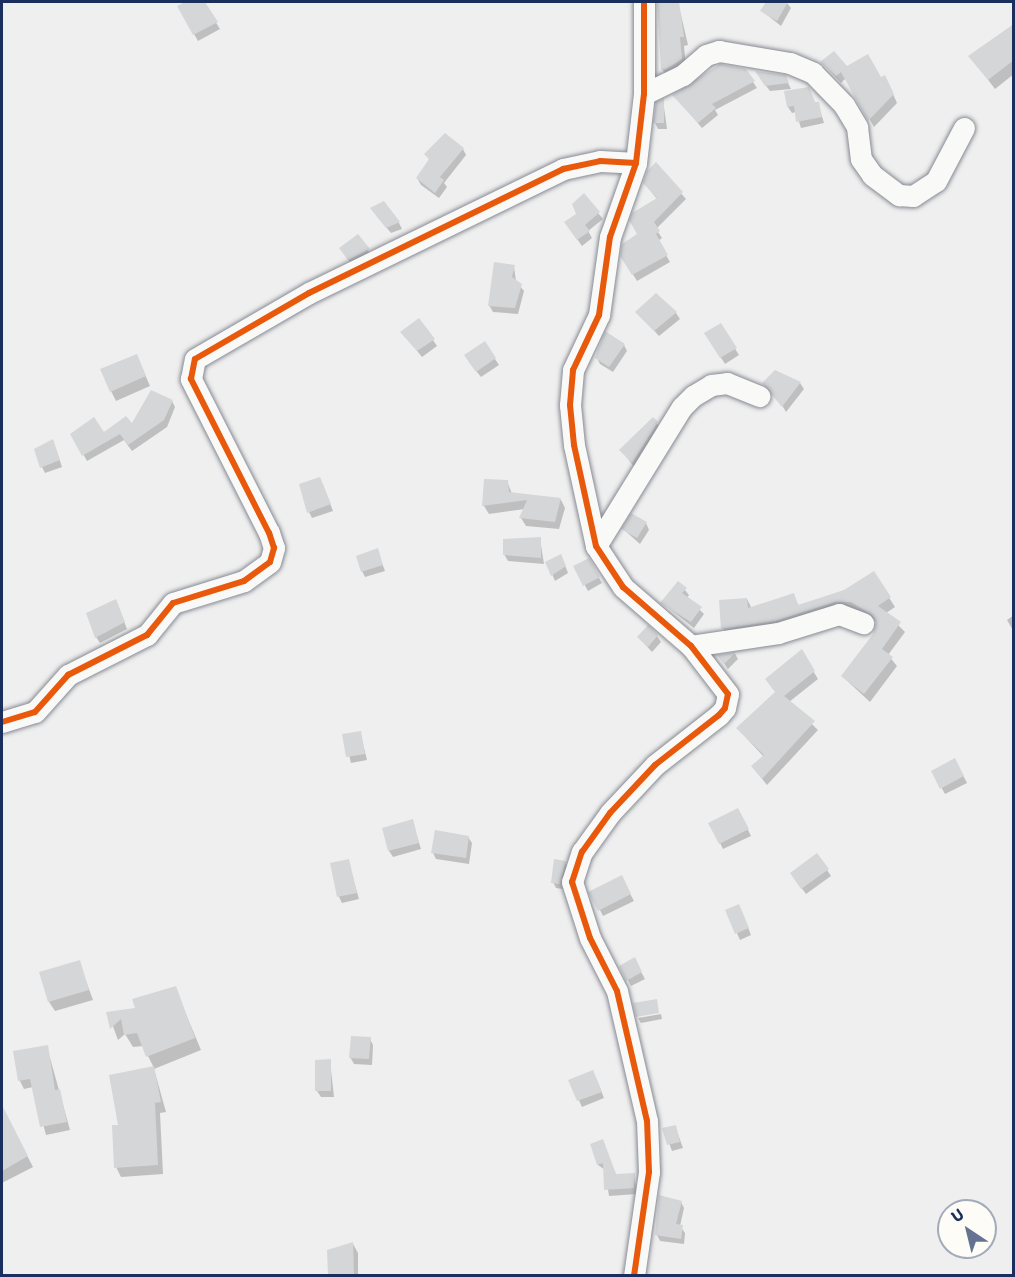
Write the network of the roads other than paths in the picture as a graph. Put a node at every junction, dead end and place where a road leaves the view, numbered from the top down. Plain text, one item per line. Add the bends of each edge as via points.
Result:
1 (644, 2) edge
2 (644, 94) junction
3 (964, 128) dead end
4 (636, 163) junction
5 (760, 396) dead end
6 (596, 546) junction
7 (863, 623) dead end
8 (691, 646) junction
9 (2, 722) edge
10 (634, 1275) edge

1 - 2 street
2 - 3 street via 719,51 790,63 813,73 844,105 857,127 861,159 872,175 899,195 924,192 936,181
2 - 4 street
4 - 6 street via 610,237 599,315 573,370 570,386 574,445
4 - 9 street via 600,161 563,169 309,292 195,359 191,379 269,533 274,548 270,562 244,581 173,603 147,635 68,675 35,712
5 - 6 street via 727,383 711,385 693,396 682,407
6 - 8 street via 623,587
7 - 8 street via 838,614 778,633
8 - 10 street via 728,694 725,708 655,765 610,813 582,852 572,882 590,938 616,991 647,1121 648,1195

